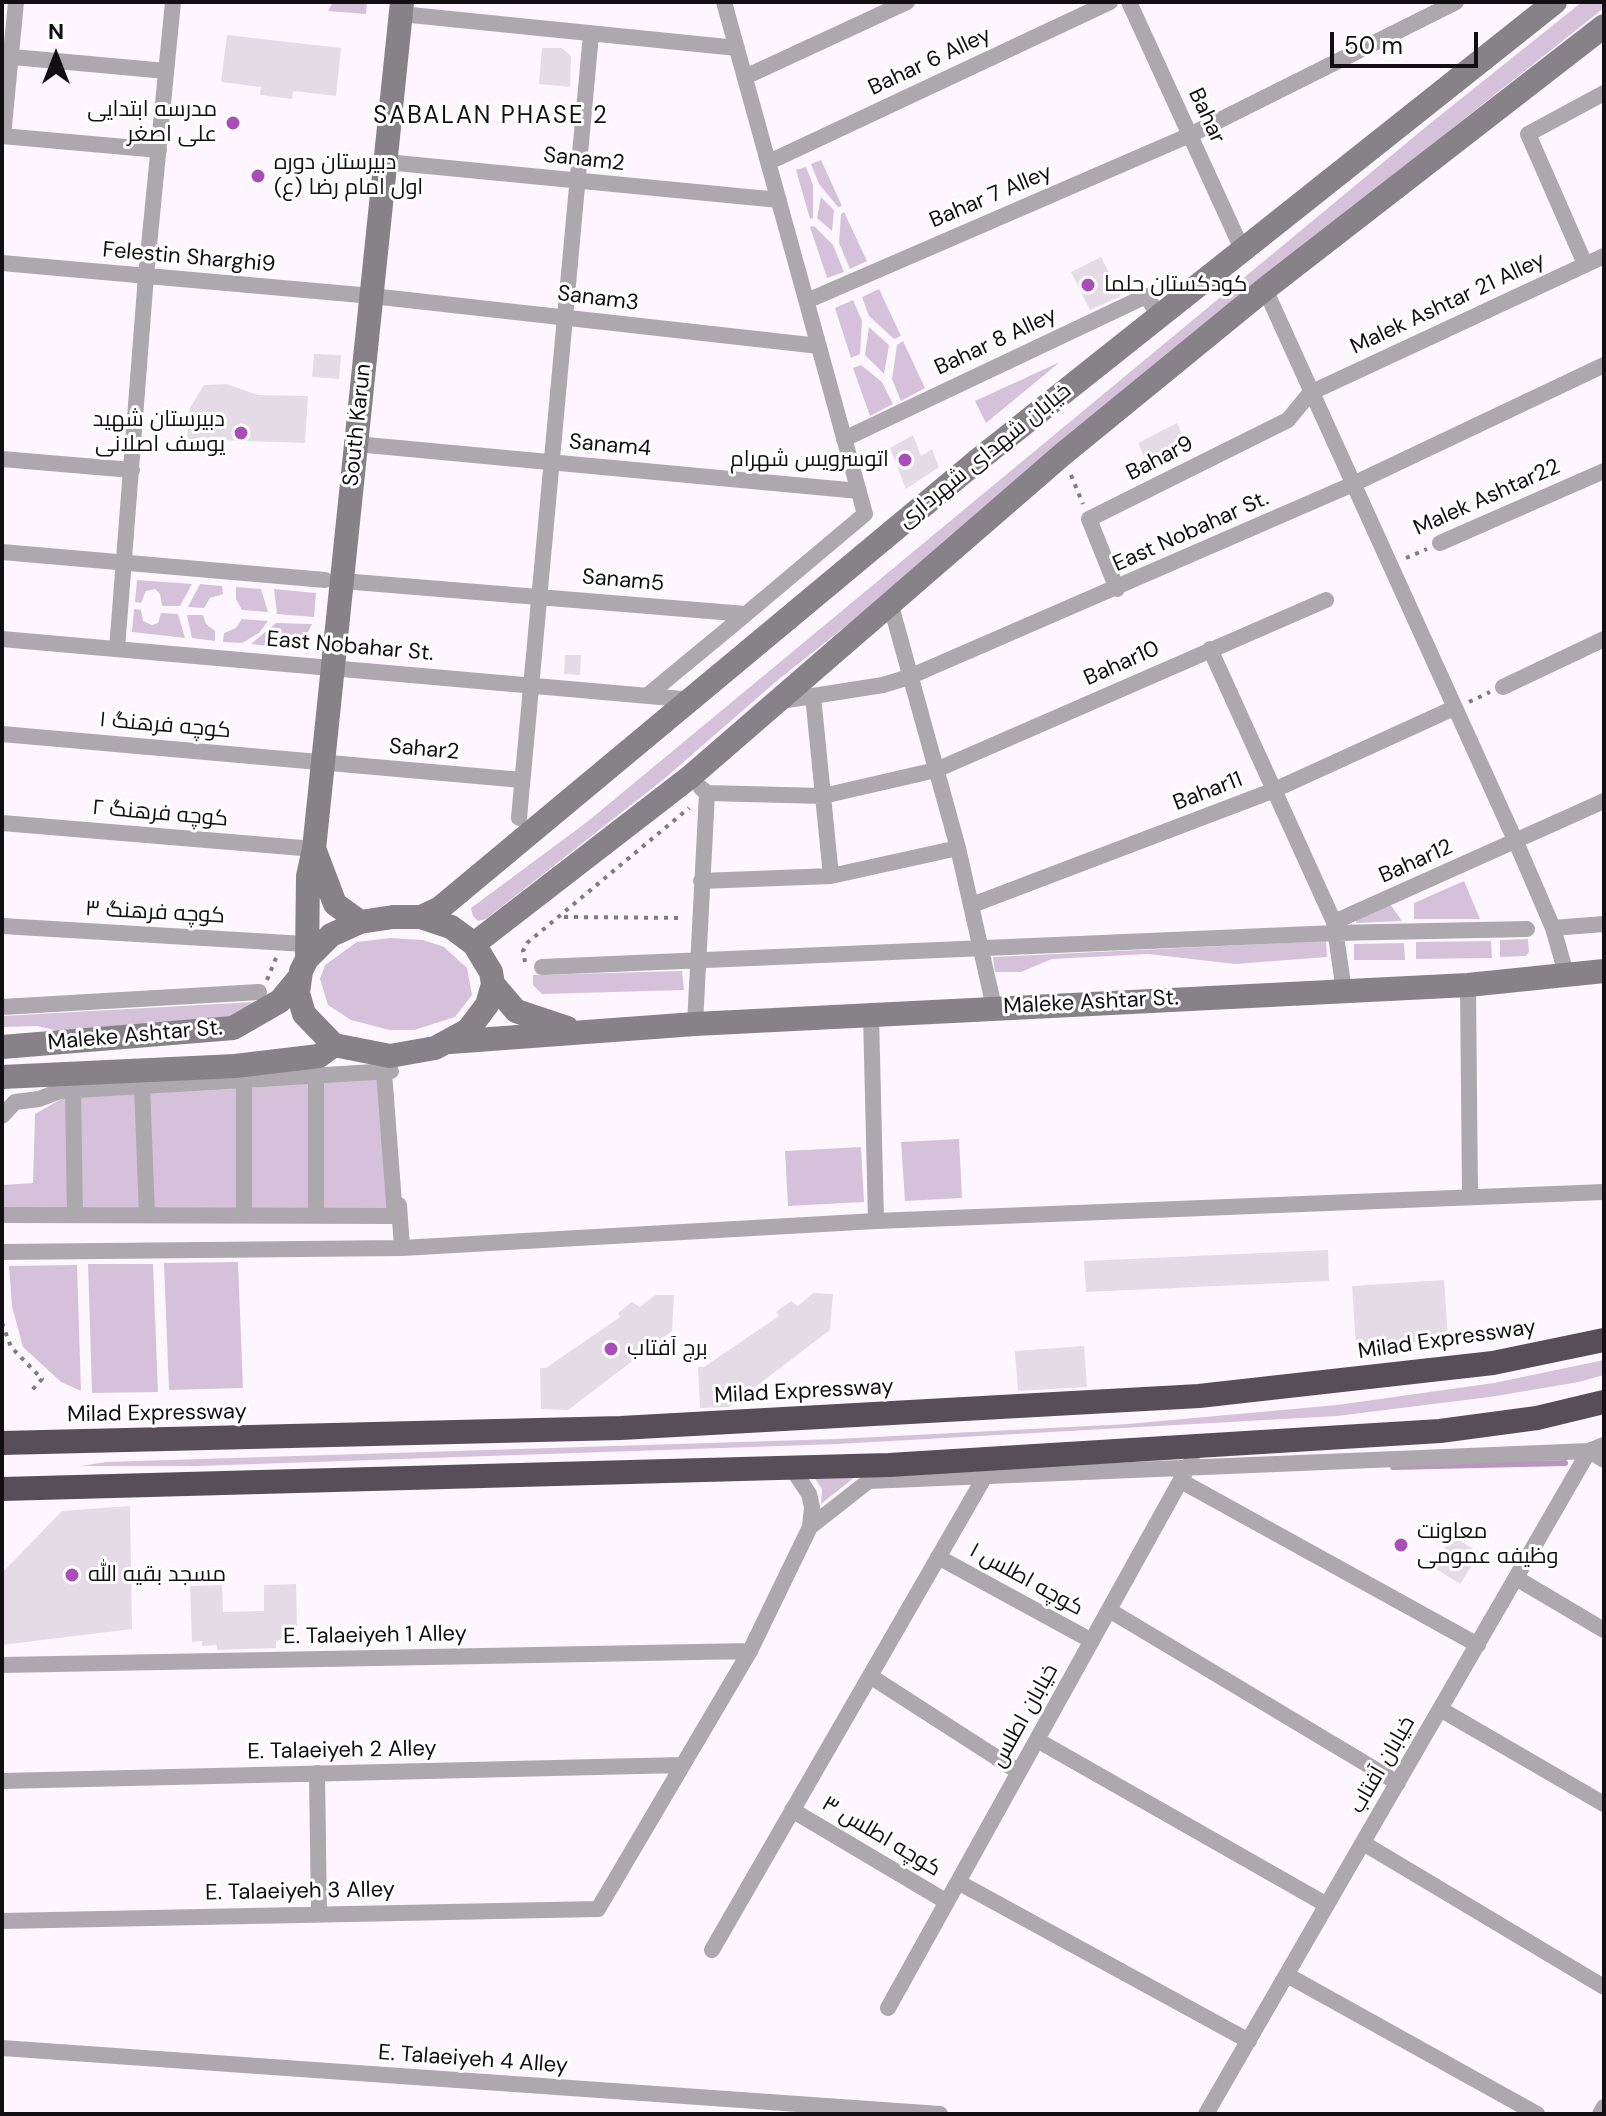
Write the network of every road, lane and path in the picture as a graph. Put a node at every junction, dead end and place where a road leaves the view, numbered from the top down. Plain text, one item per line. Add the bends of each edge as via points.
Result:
1 (16, 2) edge
2 (173, 2) edge
3 (907, 2) edge
4 (1110, 2) edge
5 (1129, 2) edge
6 (1456, 2) edge
7 (1555, 2) edge
8 (728, 3) edge
9 (402, 8) edge
10 (870, 10) edge
11 (1604, 26) edge
12 (591, 34) junction
13 (737, 48) junction
14 (6, 57) edge
15 (166, 71) junction
16 (745, 77) junction
17 (1604, 93) edge
18 (1190, 135) junction
19 (3, 136) edge
20 (159, 150) junction
21 (386, 162) junction
22 (769, 162) junction
23 (577, 182) junction
24 (779, 200) junction
25 (1242, 249) junction
26 (1604, 256) edge
27 (2, 263) edge
28 (1585, 264) junction
29 (146, 276) junction
30 (1265, 289) junction
31 (372, 296) junction
32 (809, 300) junction
33 (1159, 315) junction
34 (564, 317) junction
35 (819, 346) junction
36 (1604, 365) edge
37 (1310, 393) junction
38 (844, 439) junction
39 (356, 444) junction
40 (1063, 454) junction
41 (2, 459) edge
42 (551, 463) junction
43 (132, 470) junction
44 (1604, 471) edge
45 (1351, 485) junction
46 (859, 491) junction
47 (1089, 519) junction
48 (1440, 543) joint
49 (2, 552) edge
50 (124, 562) junction
51 (1389, 566) junction
52 (334, 580) junction
53 (1117, 589) junction
54 (540, 596) junction
55 (1326, 600) dead end
56 (891, 606) junction
57 (746, 614) junction
58 (2, 639) edge
59 (1604, 639) edge
60 (117, 649) junction
61 (1210, 649) junction
62 (333, 668) junction
63 (909, 677) junction
64 (531, 685) junction
65 (1503, 687) joint
66 (648, 695) junction
67 (813, 696) junction
68 (694, 700) junction
69 (781, 701) junction
70 (1454, 708) junction
71 (2, 734) edge
72 (323, 763) junction
73 (936, 770) junction
74 (522, 780) junction
75 (698, 785) junction
76 (1272, 791) junction
77 (823, 796) junction
78 (1604, 801) edge
79 (519, 818) dead end
80 (2, 823) edge
81 (1516, 842) junction
82 (958, 848) junction
83 (314, 849) junction
84 (831, 876) junction
85 (701, 881) junction
86 (972, 905) junction
87 (421, 917) junction
88 (562, 917) junction
89 (698, 919) junction
90 (360, 922) junction
91 (1604, 924) edge
92 (2, 926) edge
93 (1334, 928) junction
94 (1553, 928) junction
95 (1527, 929) dead end
96 (474, 944) junction
97 (983, 950) junction
98 (298, 956) junction
99 (695, 962) junction
100 (542, 967) joint
101 (1604, 971) edge
102 (1567, 977) junction
103 (493, 984) junction
104 (1468, 985) junction
105 (1344, 991) junction
106 (259, 992) joint
107 (2, 1007) edge
108 (994, 1007) junction
109 (871, 1015) junction
110 (695, 1024) junction
111 (577, 1031) junction
112 (450, 1042) junction
113 (334, 1045) junction
114 (2, 1047) edge
115 (388, 1066) junction
116 (316, 1076) junction
117 (2, 1077) edge
118 (244, 1080) junction
119 (142, 1086) junction
120 (73, 1090) junction
121 (2, 1116) edge
122 (1604, 1192) edge
123 (1470, 1197) junction
124 (2, 1215) edge
125 (75, 1215) junction
126 (147, 1215) junction
127 (244, 1215) junction
128 (316, 1215) junction
129 (876, 1221) junction
130 (402, 1248) junction
131 (2, 1252) edge
132 (2, 1323) edge
133 (1604, 1340) edge
134 (32, 1390) dead end
135 (1604, 1402) edge
136 (2, 1443) edge
137 (1201, 1445) junction
138 (1599, 1452) edge
139 (889, 1465) junction
140 (791, 1467) junction
141 (1185, 1474) junction
142 (984, 1478) junction
143 (868, 1481) junction
144 (2, 1489) edge
145 (810, 1527) junction
146 (938, 1557) junction
147 (1516, 1578) junction
148 (1109, 1610) junction
149 (1604, 1630) edge
150 (1092, 1641) junction
151 (1478, 1645) junction
152 (750, 1651) junction
153 (2, 1665) edge
154 (870, 1676) junction
155 (1440, 1709) junction
156 (1037, 1740) junction
157 (682, 1765) junction
158 (1019, 1772) junction
159 (317, 1773) junction
160 (2, 1781) edge
161 (1398, 1783) junction
162 (1604, 1804) edge
163 (792, 1810) junction
164 (1363, 1843) junction
165 (958, 1882) junction
166 (947, 1902) junction
167 (1327, 1905) junction
168 (319, 1914) junction
169 (2, 1921) edge
170 (712, 1950) dead end
171 (1287, 1975) junction
172 (1604, 1987) edge
173 (888, 2008) dead end
174 (1249, 2041) junction
175 (2, 2048) edge
176 (1604, 2107) edge
177 (940, 2114) edge
178 (1206, 2114) edge
179 (1537, 2114) edge
180 (1600, 2114) edge

1 - 14 street
2 - 15 street
3 - 10 street
4 - 22 street, Bahar 6 Alley
5 - 18 street, Bahar
6 - 18 street, Bahar 7 Alley
7 - 25 main road, خیابان شهدای شهرداری
8 - 13 street
9 - 12 street
9 - 21 main road, South Karun
10 - 16 street
11 - 30 main road
12 - 13 street
12 - 23 street
13 - 16 street
14 - 15 street
14 - 19 street
15 - 20 street
16 - 22 street
17 - 28 street via 1528,134
18 - 25 street, Bahar
18 - 32 street, Bahar 7 Alley
19 - 20 street
20 - 29 street
21 - 23 street, Sanam2
21 - 31 main road, South Karun
22 - 24 street
23 - 24 street, Sanam2
23 - 34 street
24 - 32 street
25 - 33 main road, خیابان شهدای شهرداری
26 - 28 street, Malek Ashtar 21 Alley
27 - 29 street, Felestin Sharghi9
28 - 37 street, Malek Ashtar 21 Alley
29 - 31 street, Felestin Sharghi9
29 - 43 street
30 - 37 street
30 - 40 main road
31 - 34 street, Sanam3
31 - 39 main road, South Karun
32 - 35 street
33 - 38 street, Bahar 8 Alley via 1146,296
33 - 68 main road, خیابان شهدای شهرداری
34 - 35 street, Sanam3
34 - 42 street
35 - 38 street
36 - 45 street, East Nobahar St.
37 - 45 street
37 - 47 street, Bahar9 via 1288,420
38 - 46 street
39 - 42 street, Sanam4
39 - 52 main road, South Karun
40 - 47 path
40 - 56 main road
41 - 43 street
42 - 46 street, Sanam4
42 - 54 street
43 - 50 street
44 - 48 street, Malek Ashtar22
45 - 51 street
45 - 53 street, East Nobahar St.
46 - 57 street via 865,514
47 - 53 street
48 - 51 path, Malek Ashtar22
49 - 50 street, Sanam5
50 - 52 street, Sanam5
50 - 60 street
51 - 70 street
52 - 54 street, Sanam5
52 - 62 main road, South Karun
53 - 63 street, East Nobahar St.
54 - 57 street, Sanam5
54 - 64 street
55 - 61 street, Bahar10
56 - 63 street
56 - 69 main road
57 - 66 street
58 - 60 street, East Nobahar St.
59 - 65 street
60 - 62 street, East Nobahar St.
61 - 73 street, Bahar10
61 - 76 street
62 - 64 street, East Nobahar St.
62 - 72 main road, South Karun
63 - 67 street, East Nobahar St.
63 - 73 street
64 - 66 street, East Nobahar St.
64 - 74 street
65 - 70 path
66 - 68 street, East Nobahar St.
67 - 69 street, East Nobahar St.
67 - 77 street
68 - 87 main road, خیابان شهدای شهرداری via 440,908
69 - 75 main road
70 - 76 street, Bahar11
70 - 81 street
71 - 72 street, کوچه فرهنگ ۱
72 - 74 street, Sahar2
72 - 83 main road, South Karun
73 - 77 street, Bahar10
73 - 82 street
74 - 79 street
75 - 77 street, Bahar10
75 - 85 street
75 - 88 path
75 - 96 main road
76 - 86 street, Bahar11
76 - 93 street
77 - 84 street
78 - 81 street, Bahar12
80 - 83 street, کوچه فرهنگ ۲
81 - 93 street, Bahar12
81 - 94 street
82 - 84 street
82 - 86 street
83 - 90 main road via 335,904
83 - 98 main road, South Karun
84 - 85 street
85 - 89 street
86 - 97 street
87 - 90 main road
87 - 96 main road via 451,927
88 - 89 path
88 - 100 path via 523,951 527,965
89 - 99 street
90 - 98 main road
91 - 94 street
92 - 98 street, کوچه فرهنگ ۳
93 - 95 street
93 - 97 street
93 - 105 street
94 - 102 street
96 - 103 main road
97 - 99 street
97 - 108 street
98 - 106 path
98 - 113 main road via 304,1014
98 - 114 main road, Maleke Ashtar St. via 280,1001 233,1028
99 - 100 street
99 - 110 street
101 - 102 main road, Maleke Ashtar St.
102 - 104 main road, Maleke Ashtar St.
103 - 111 main road, Maleke Ashtar St. via 516,1011
103 - 112 main road via 480,1018
104 - 105 main road, Maleke Ashtar St.
104 - 123 street
105 - 108 main road, Maleke Ashtar St.
106 - 107 street
108 - 109 main road, Maleke Ashtar St.
109 - 110 main road, Maleke Ashtar St.
109 - 129 street
110 - 111 main road, Maleke Ashtar St.
111 - 112 main road, Maleke Ashtar St.
112 - 115 main road
113 - 115 main road
113 - 117 main road via 319,1056 235,1066
115 - 116 street
115 - 128 street via 395,1216
115 - 130 street
116 - 118 street
116 - 128 street
118 - 119 street
118 - 127 street
119 - 120 street
119 - 126 street
120 - 121 street via 15,1102
120 - 125 street
122 - 123 street
123 - 129 street
124 - 125 street
125 - 126 street
126 - 127 street
127 - 128 street
129 - 130 street
130 - 131 street
132 - 134 path via 11,1347 42,1379
133 - 136 highway, Milad Expressway via 1477,1365 1199,1396 621,1428
135 - 137 highway via 1537,1418 1440,1431
137 - 139 highway
137 - 141 street, خیابان اطلس
138 - 141 street
138 - 147 street, خیابان آفتاب
139 - 140 highway
139 - 143 street
140 - 144 highway
140 - 145 street via 809,1494
141 - 142 street
141 - 148 street, خیابان اطلس
141 - 151 street
142 - 143 street
142 - 146 street
143 - 145 street
145 - 152 street
146 - 150 street, کوچه اطلس ۱
146 - 154 street
147 - 149 street
147 - 151 street, خیابان آفتاب
148 - 150 street, خیابان اطلس
148 - 161 street
150 - 156 street, خیابان اطلس
151 - 155 street, خیابان آفتاب
152 - 153 street, E. Talaeiyeh 1 Alley
152 - 157 street
154 - 158 street
154 - 163 street
155 - 161 street, خیابان آفتاب
155 - 162 street
156 - 158 street, خیابان اطلس
156 - 167 street
157 - 159 street, E. Talaeiyeh 2 Alley
157 - 168 street, E. Talaeiyeh 3 Alley via 598,1909
158 - 165 street, خیابان اطلس
159 - 160 street, E. Talaeiyeh 2 Alley
159 - 168 street
161 - 164 street, خیابان آفتاب
163 - 166 street, کوچه اطلس ۳
163 - 170 street
164 - 167 street, خیابان آفتاب
164 - 172 street
165 - 166 street, خیابان اطلس
165 - 174 street
166 - 173 street, خیابان اطلس
167 - 171 street, خیابان آفتاب
168 - 169 street, E. Talaeiyeh 3 Alley
171 - 174 street, خیابان آفتاب
171 - 179 street
174 - 178 street, خیابان آفتاب
175 - 177 street, E. Talaeiyeh 4 Alley
176 - 180 street

